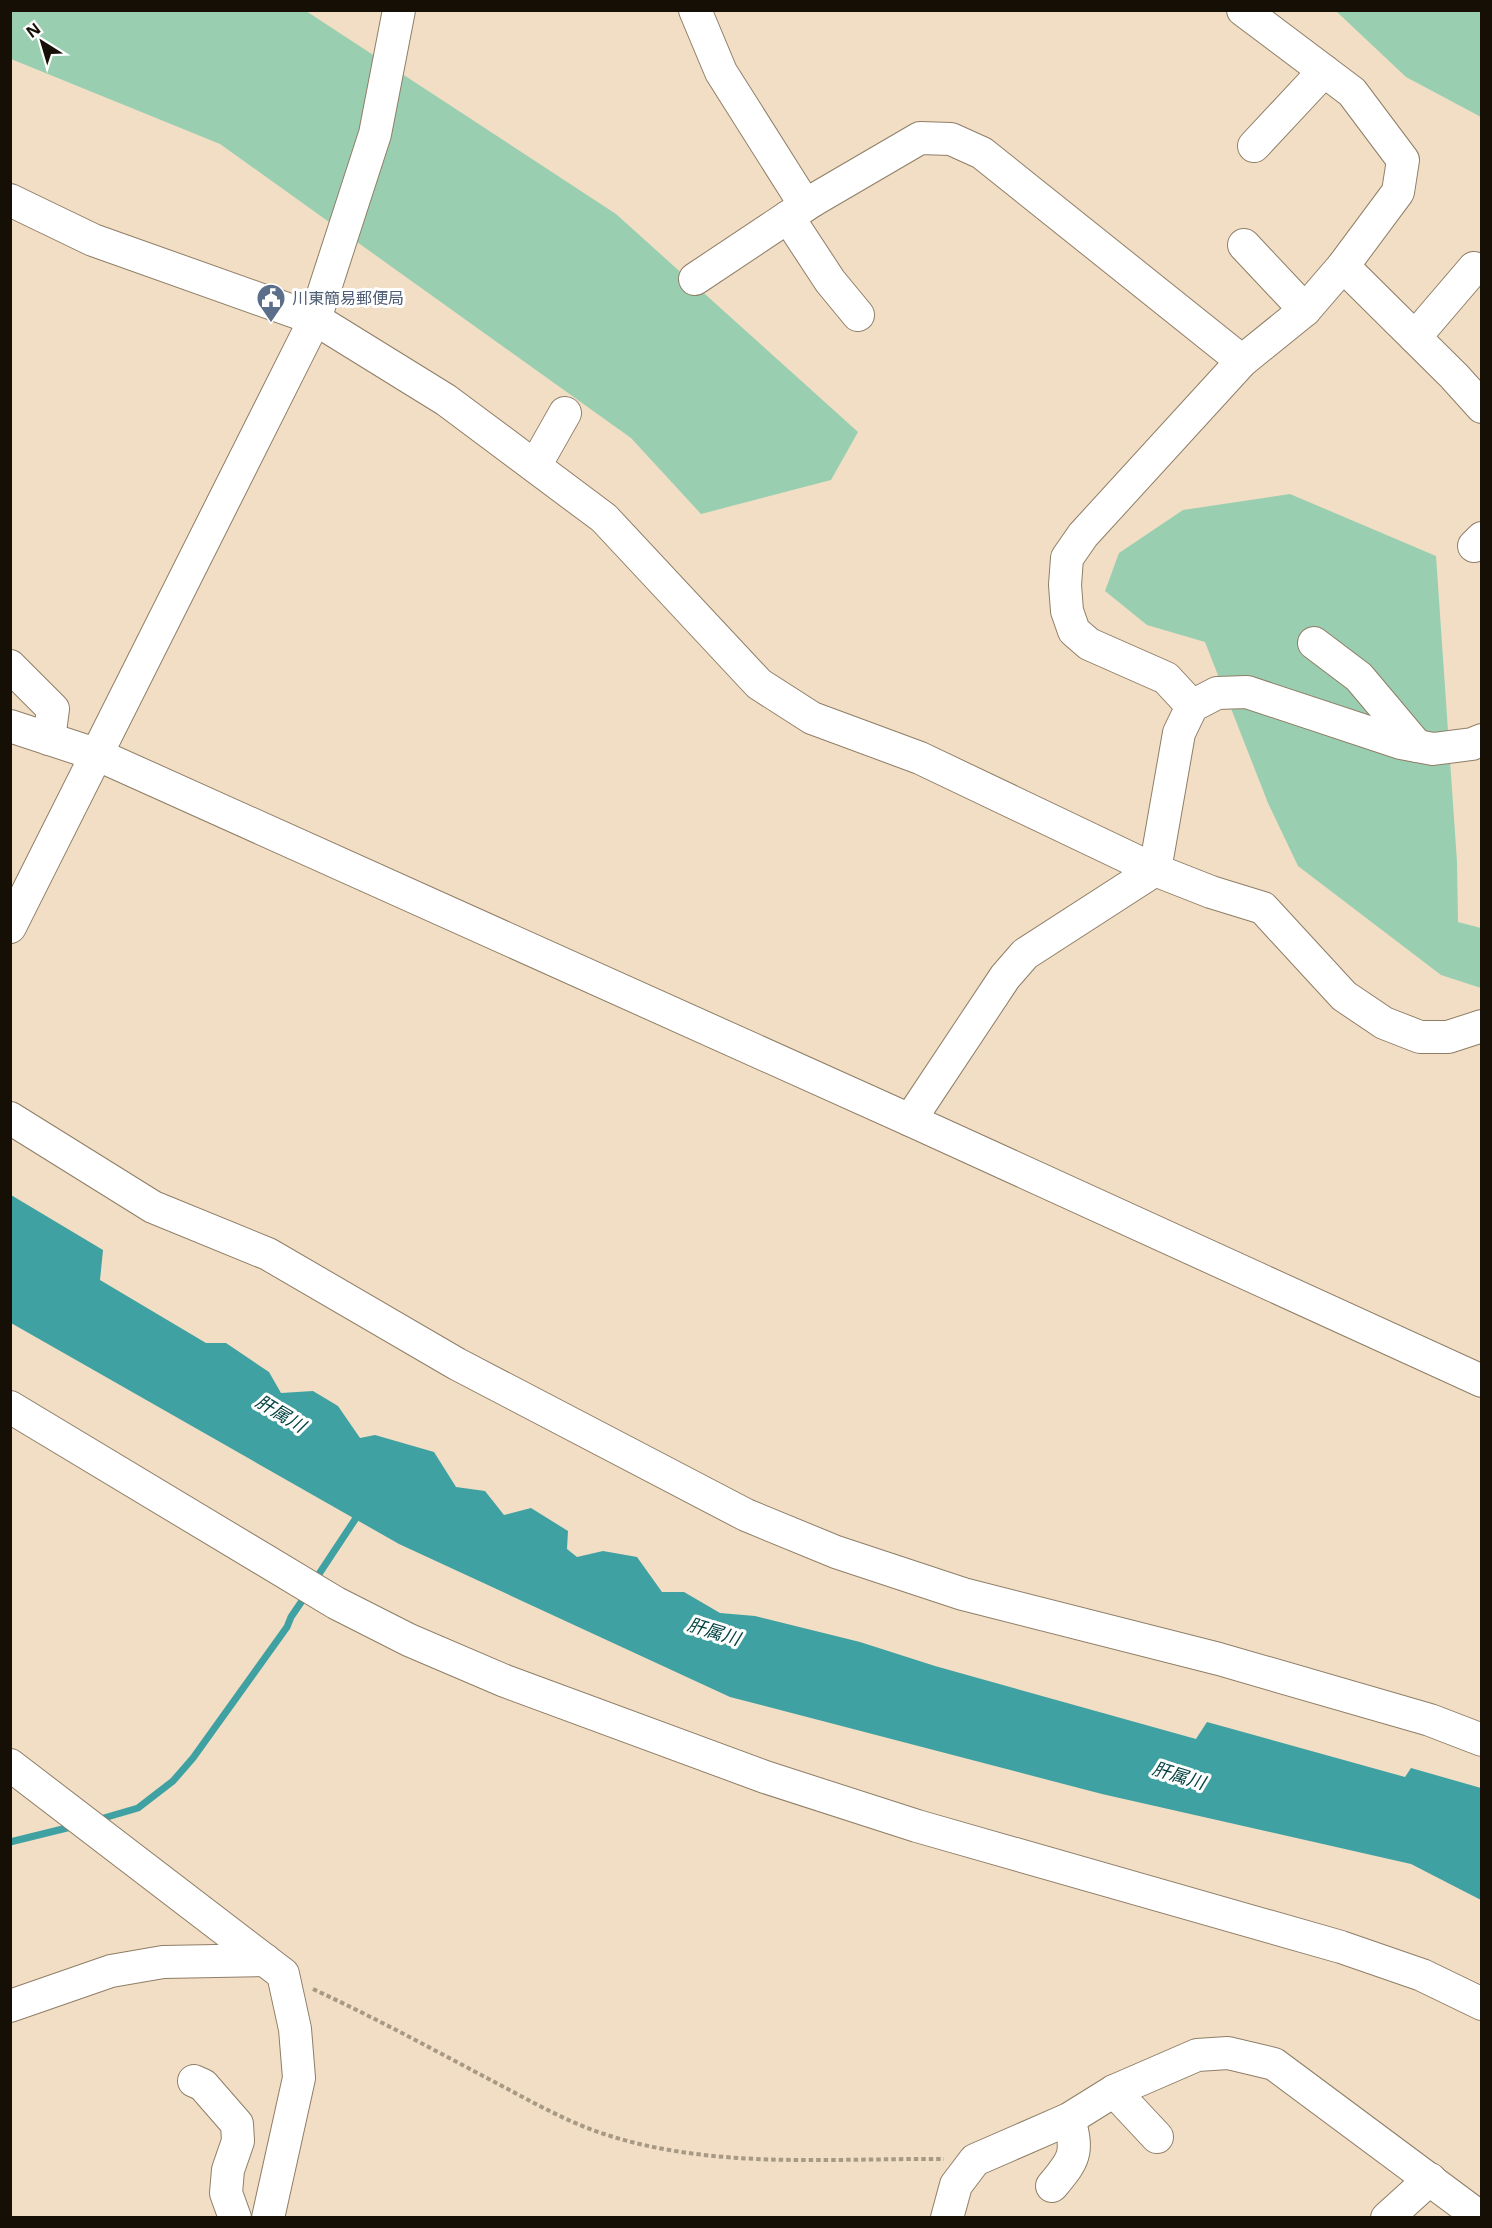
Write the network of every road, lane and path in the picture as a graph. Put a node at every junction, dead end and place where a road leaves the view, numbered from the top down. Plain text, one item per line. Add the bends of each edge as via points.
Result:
1 (399, 10) edge
2 (695, 10) edge
3 (1243, 10) edge
4 (1324, 71) junction
5 (1254, 146) dead end
6 (10, 200) edge
7 (800, 209) junction
8 (1244, 244) dead end
9 (1343, 266) junction
10 (1474, 268) dead end
11 (695, 279) dead end
12 (1305, 310) junction
13 (858, 315) dead end
14 (315, 319) junction
15 (1415, 337) junction
16 (1242, 361) junction
17 (1482, 407) edge
18 (565, 413) dead end
19 (535, 466) junction
20 (1314, 643) dead end
21 (10, 666) edge
22 (1192, 706) junction
23 (10, 726) edge
24 (49, 739) junction
25 (1482, 740) edge
26 (1417, 746) junction
27 (98, 755) junction
28 (1155, 870) junction
29 (10, 927) edge
30 (1482, 1026) edge
31 (10, 1118) edge
32 (910, 1120) junction
33 (1482, 1381) edge
34 (10, 1407) edge
35 (1482, 1740) edge
36 (10, 1765) edge
37 (274, 1967) junction
38 (1482, 2004) edge
39 (10, 2006) edge
40 (194, 2082) dead end
41 (1114, 2091) junction
42 (1069, 2120) junction
43 (1157, 2137) dead end
44 (975, 2160) junction
45 (1430, 2179) junction
46 (1052, 2186) dead end
47 (235, 2217) edge
48 (268, 2217) edge
49 (948, 2217) edge
50 (1387, 2217) edge
51 (1481, 2217) edge

1 - 14 street via 375,134
2 - 7 street via 721,72 800,197
3 - 4 street
4 - 5 street
4 - 9 street via 1352,93 1403,160 1398,192
6 - 14 street via 93,240
7 - 11 street
7 - 13 street via 830,281
7 - 16 street via 920,138 951,138 982,153
8 - 12 street
9 - 12 street
9 - 15 street
10 - 15 street
12 - 16 street
14 - 19 street via 446,399
14 - 27 street
15 - 17 street
16 - 22 street via 1083,535 1067,558 1067,611 1074,631 1089,644 1166,678
18 - 19 street
19 - 28 street via 604,518 759,684 812,718 920,758
20 - 26 street via 1359,676
21 - 24 street via 53,709
22 - 26 street via 1216,693 1247,692
22 - 28 street via 1179,733
23 - 24 street
24 - 27 street
25 - 26 street via 1433,749
27 - 29 street
27 - 32 street
28 - 30 street via 1263,908 1344,996 1384,1023 1420,1037 1448,1037
28 - 32 street via 1025,954 1005,977
31 - 35 street via 153,1207 268,1254 457,1364 746,1515 836,1552 963,1594 1219,1659 1430,1720
32 - 33 street
34 - 38 street via 336,1603 409,1640 505,1681 765,1777 906,1822 1341,1947 1422,1976
36 - 37 street
37 - 39 street via 163,1962 111,1971
37 - 44 path via 565,2119 603,2133 653,2146 745,2159
37 - 48 street via 295,2029 299,2078
40 - 47 street via 203,2085 237,2124 238,2141 228,2170 226,2193
41 - 42 street
41 - 43 street
41 - 45 street via 1197,2055 1228,2053 1274,2064
42 - 44 street
42 - 46 street via 1074,2154
44 - 49 street via 956,2185
45 - 50 street
45 - 51 street

